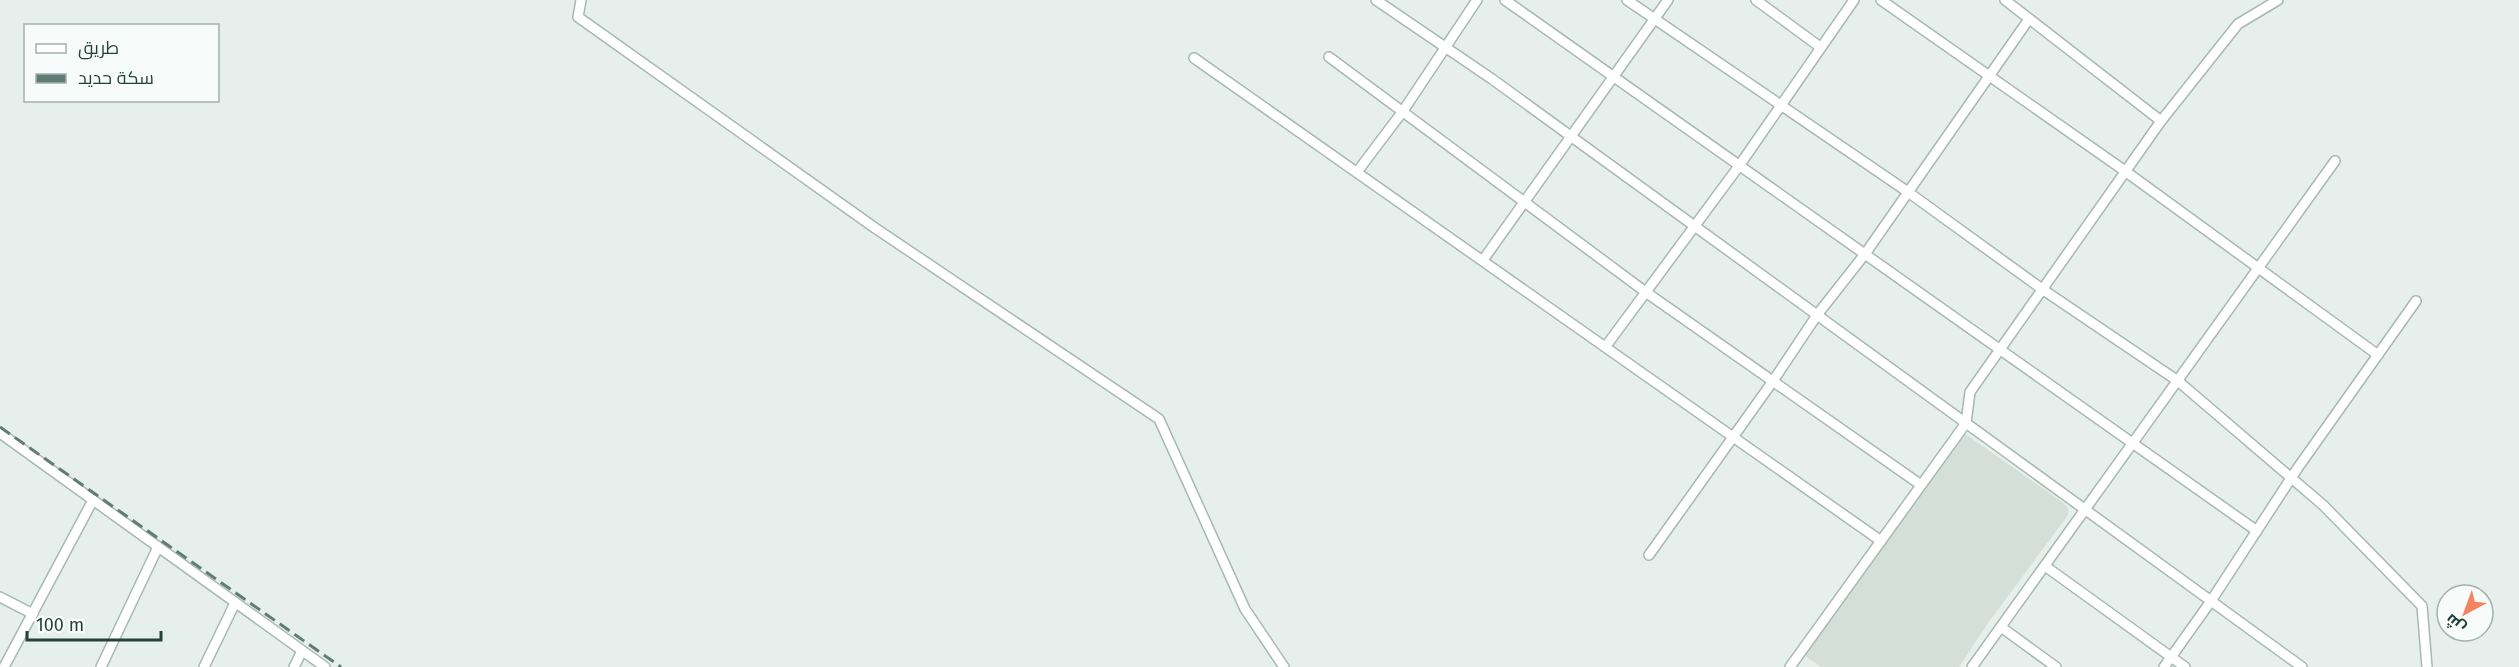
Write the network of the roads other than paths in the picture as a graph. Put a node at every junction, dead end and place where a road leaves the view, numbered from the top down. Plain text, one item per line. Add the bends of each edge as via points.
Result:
1 (580, 0) edge
2 (1376, 0) edge
3 (1477, 0) edge
4 (1505, 0) edge
5 (1627, 0) edge
6 (1668, 0) edge
7 (1756, 0) edge
8 (1854, 0) edge
9 (1881, 0) edge
10 (2005, 0) edge
11 (2278, 0) edge
12 (1654, 19) junction
13 (2029, 19) junction
14 (1820, 47) junction
15 (1446, 48) junction
16 (1329, 57) dead end
17 (1194, 58) dead end
18 (1990, 76) junction
19 (1613, 78) junction
20 (1779, 105) junction
21 (1402, 111) junction
22 (2161, 121) junction
23 (1572, 137) junction
24 (2336, 161) dead end
25 (1739, 166) junction
26 (2125, 171) junction
27 (1357, 172) junction
28 (1908, 192) junction
29 (1526, 203) junction
30 (1694, 226) junction
31 (1865, 254) junction
32 (1483, 260) junction
33 (2258, 269) junction
34 (2042, 289) junction
35 (1647, 293) junction
36 (2415, 301) dead end
37 (1817, 315) junction
38 (1606, 346) junction
39 (2000, 349) junction
40 (2378, 355) junction
41 (1773, 381) junction
42 (2178, 381) junction
43 (1966, 423) junction
44 (0, 433) edge
45 (1734, 436) junction
46 (2133, 443) junction
47 (2291, 478) junction
48 (1921, 485) junction
49 (93, 500) junction
50 (2086, 509) junction
51 (2257, 531) junction
52 (1881, 541) junction
53 (158, 547) junction
54 (1649, 555) dead end
55 (2045, 566) junction
56 (0, 597) edge
57 (2211, 601) junction
58 (235, 603) junction
59 (33, 614) junction
60 (2001, 627) junction
61 (302, 651) junction
62 (2171, 657) junction
63 (1795, 665) edge
64 (4, 667) edge
65 (101, 667) edge
66 (204, 667) edge
67 (294, 667) edge
68 (325, 667) edge
69 (1284, 667) edge
70 (1972, 667) edge
71 (2056, 667) edge
72 (2164, 667) edge
73 (2185, 667) edge
74 (2302, 667) edge
75 (2427, 667) edge

1 - 69 street via 578,16 875,228 1159,419 1245,609
2 - 15 street
3 - 15 street
4 - 19 street
5 - 12 street
6 - 12 street
7 - 14 street
8 - 14 street
9 - 18 street
10 - 13 street
11 - 22 street via 2238,24
12 - 19 street
12 - 20 street
13 - 18 street
13 - 22 street
14 - 20 street
15 - 21 street
15 - 23 street
16 - 21 street
17 - 27 street
18 - 26 street
18 - 28 street
19 - 23 street
19 - 25 street
20 - 25 street
20 - 28 street
21 - 27 street
21 - 29 street
22 - 26 street
23 - 29 street
23 - 30 street
24 - 33 street
25 - 30 street
25 - 31 street
26 - 33 street
26 - 34 street
27 - 32 street
28 - 31 street
28 - 34 street
29 - 32 street
29 - 35 street
30 - 35 street
30 - 37 street
31 - 37 street
31 - 39 street
32 - 38 street
33 - 40 street
33 - 42 street
34 - 39 street
34 - 42 street
35 - 38 street
35 - 41 street
36 - 40 street
37 - 41 street
37 - 43 street
38 - 45 street
39 - 43 street via 1970,392
39 - 46 street
40 - 47 street
41 - 45 street
41 - 48 street
42 - 46 street
42 - 47 street
43 - 48 street
43 - 50 street
44 - 49 street
45 - 52 street
45 - 54 street
46 - 50 street
46 - 51 street
47 - 51 street
47 - 75 street via 2323,505 2422,606
48 - 52 street
49 - 53 street
49 - 59 street
50 - 55 street
50 - 57 street
51 - 57 street
52 - 63 street
53 - 58 street
53 - 65 street
55 - 60 street
55 - 62 street
56 - 59 street
57 - 62 street
57 - 74 street
58 - 61 street
58 - 66 street
59 - 64 street
60 - 70 street
60 - 71 street
61 - 67 street
61 - 68 street
62 - 72 street
62 - 73 street

